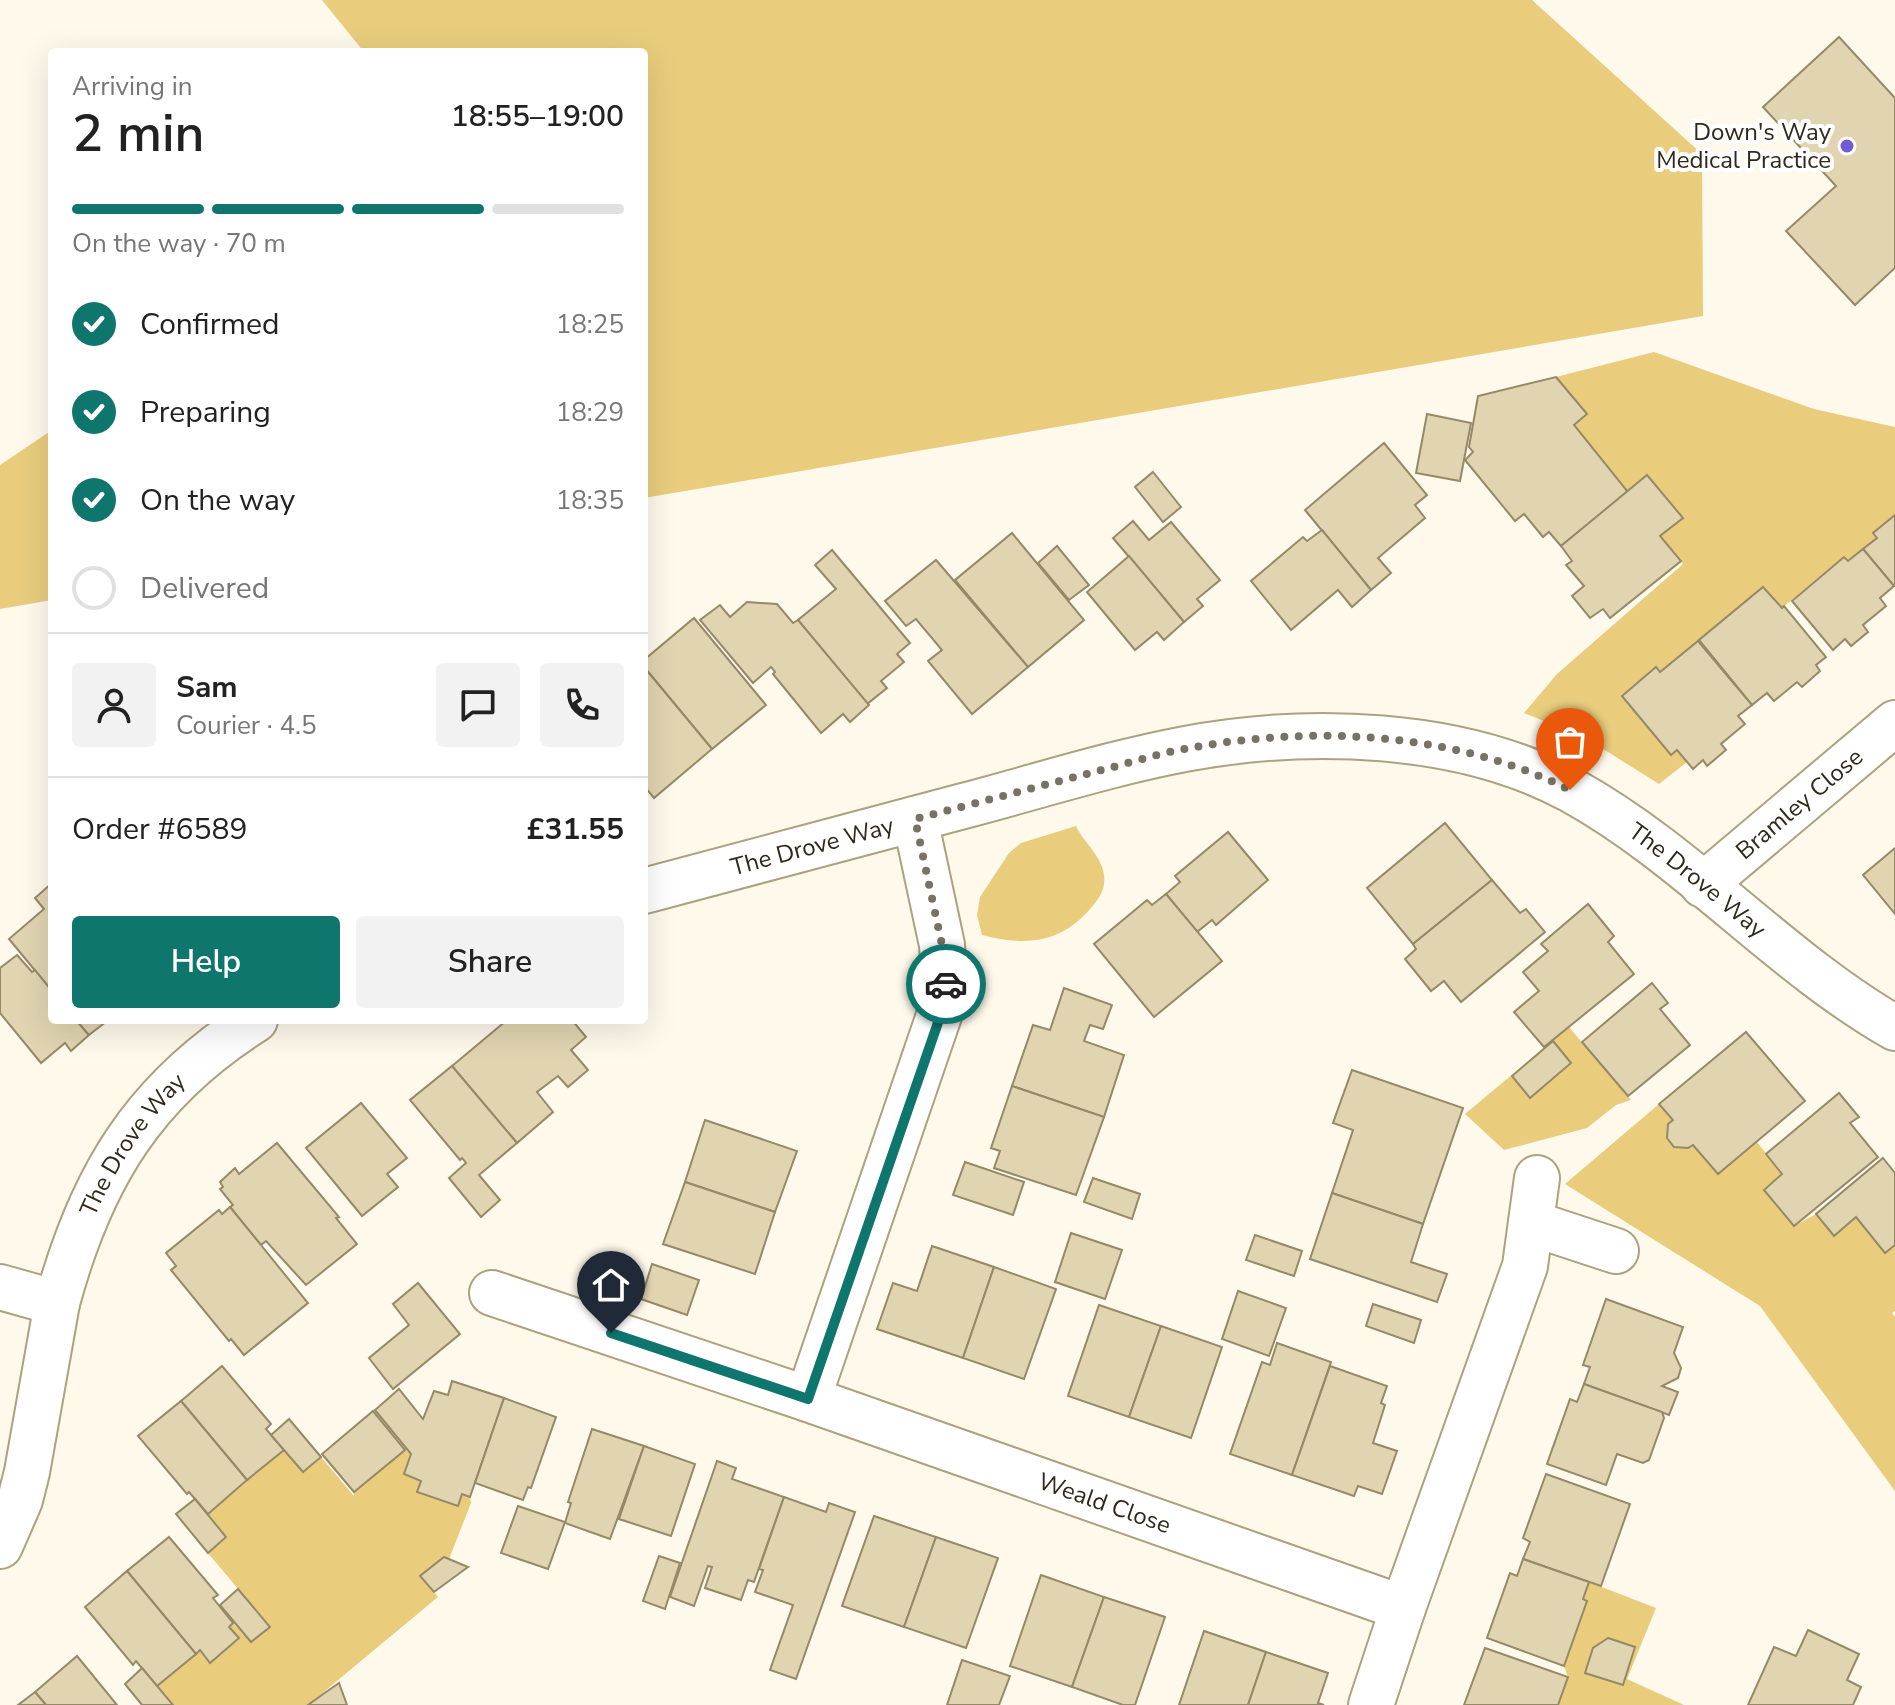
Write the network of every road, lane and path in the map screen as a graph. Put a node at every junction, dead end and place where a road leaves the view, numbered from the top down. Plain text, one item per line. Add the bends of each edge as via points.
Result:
1 (1895, 723) edge
2 (915, 819) junction
3 (1703, 885) junction
4 (648, 890) edge
5 (249, 1024) edge
6 (1895, 1028) edge
7 (1537, 1178) dead end
8 (1531, 1223) junction
9 (1616, 1251) dead end
10 (0, 1287) edge
11 (492, 1293) dead end
12 (57, 1303) junction
13 (808, 1399) junction
14 (0, 1546) edge
15 (1403, 1608) junction
16 (1371, 1705) edge

1 - 3 street, Bramley Close
2 - 3 street, The Drove Way via 1185,749 1282,736 1374,738 1454,750 1552,781 1617,819
2 - 4 street, The Drove Way
2 - 13 street via 942,945 945,998
3 - 6 street, The Drove Way via 1819,978
5 - 12 street, The Drove Way via 199,1059 134,1131 73,1246
7 - 8 street
8 - 9 street
8 - 15 street via 1525,1266
10 - 12 street
11 - 13 street, Weald Close
12 - 14 street, The Drove Way via 27,1472
13 - 15 street, Weald Close
15 - 16 street

